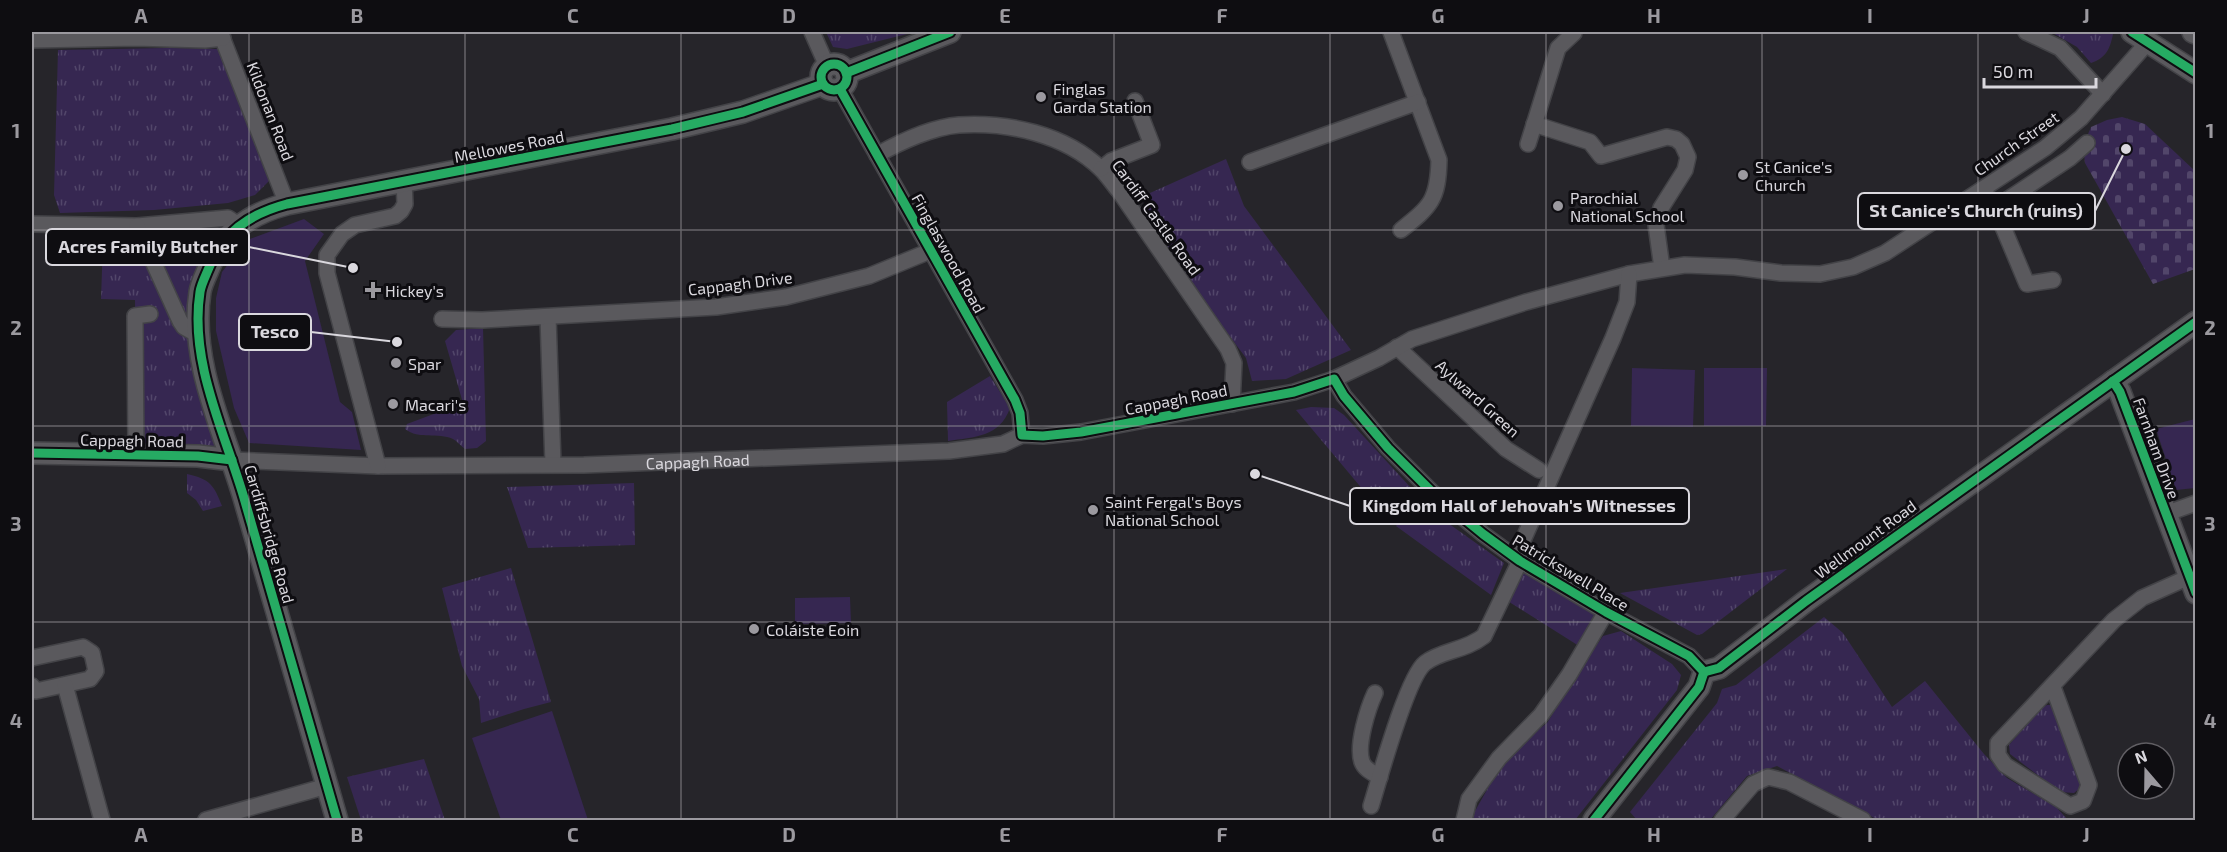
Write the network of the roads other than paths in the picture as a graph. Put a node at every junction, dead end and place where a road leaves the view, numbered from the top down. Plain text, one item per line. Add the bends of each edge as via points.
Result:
1 (812, 32) edge
2 (951, 32) edge
3 (1391, 32) edge
4 (2026, 32) edge
5 (1574, 33) edge
6 (222, 35) edge
7 (2140, 37) edge
8 (32, 40) edge
9 (2196, 73) edge
10 (834, 78) junction
11 (2103, 94) junction
12 (1135, 101) dead end
13 (1418, 102) junction
14 (1534, 124) junction
15 (2086, 143) dead end
16 (1528, 144) dead end
17 (877, 155) junction
18 (1250, 162) dead end
19 (1101, 169) junction
20 (404, 181) junction
21 (1983, 189) junction
22 (287, 204) junction
23 (1995, 208) junction
24 (32, 224) edge
25 (137, 226) junction
26 (240, 226) junction
27 (1401, 230) dead end
28 (930, 251) junction
29 (213, 256) joint
30 (1662, 268) junction
31 (1629, 274) junction
32 (2053, 280) dead end
33 (150, 314) dead end
34 (548, 316) junction
35 (442, 319) dead end
36 (2196, 322) edge
37 (198, 335) junction
38 (1396, 348) junction
39 (1334, 379) junction
40 (2113, 381) junction
41 (1232, 404) junction
42 (1022, 435) junction
43 (32, 453) edge
44 (136, 455) junction
45 (232, 460) junction
46 (553, 464) junction
47 (378, 466) junction
48 (1539, 470) dead end
49 (2196, 503) edge
50 (2165, 514) junction
51 (1517, 560) junction
52 (2192, 585) edge
53 (1606, 612) junction
54 (32, 658) edge
55 (1704, 672) junction
56 (64, 685) junction
57 (32, 686) edge
58 (2053, 687) junction
59 (1375, 693) dead end
60 (1380, 777) junction
61 (327, 786) junction
62 (1371, 806) dead end
63 (1600, 818) edge
64 (102, 820) edge
65 (206, 820) edge
66 (337, 820) edge
67 (1464, 820) edge
68 (1722, 820) edge
69 (1863, 820) edge

1 - 10 street, Finglaswood Road
2 - 10 main road, Mellowes Road
3 - 13 street
4 - 11 street via 2060,48
5 - 14 street via 1558,48
6 - 8 street via 205,40
6 - 22 street, Kildonan Road
7 - 9 main road
7 - 11 street, Church Street
10 - 17 street, Finglaswood Road
10 - 20 main road, Mellowes Road via 743,112
11 - 21 street, Church Street via 2052,142
12 - 19 street via 1152,145
13 - 18 street
13 - 27 street via 1439,160 1438,182 1436,195 1424,212
14 - 16 street
14 - 30 street via 1590,142 1601,156 1667,137 1682,144 1688,158 1685,170 1661,208 1656,225
15 - 23 street
17 - 19 street, Cardiff Castle Road via 907,139 957,125 998,126 1040,133 1075,150
17 - 28 street, Finglaswood Road
19 - 41 street, Cardiff Castle Road via 1228,349 1234,363
20 - 22 main road, Mellowes Road
20 - 47 street via 405,204 401,211 395,216 355,225 342,234 327,255 327,273
21 - 23 street
21 - 30 street, Church Street via 1885,253 1853,267 1820,274 1725,266
22 - 26 main road, Mellowes Road via 264,210
23 - 32 street via 2027,284
24 - 25 street
25 - 26 street via 228,218
25 - 37 street via 180,321
26 - 29 main road, Mellowes Road
28 - 34 street, Cappagh Drive via 868,276 786,297 716,307
28 - 42 street, Finglaswood Road via 1015,399
29 - 37 main road, Cardiffsbridge Road via 200,291
30 - 31 street, Church Street
31 - 38 street, Cappagh Road via 1455,324
31 - 51 street via 1627,302 1613,338
33 - 44 street via 135,316
34 - 35 street, Cappagh Drive
34 - 46 street
36 - 40 main road, Wellmount Road
37 - 45 main road, Cardiffsbridge Road
38 - 39 street, Cappagh Road
38 - 48 street, Aylward Green via 1506,449
39 - 41 street, Cappagh Road via 1294,392
39 - 51 street, Patrickswell Place via 1388,448 1433,493
40 - 50 main road, Farnham Drive
40 - 55 main road, Wellmount Road via 1814,595 1719,668
41 - 42 street, Cappagh Road via 1080,432
42 - 46 street, Cappagh Road via 1004,444 949,451
43 - 44 main road, Cappagh Road
44 - 45 main road, Cappagh Road
45 - 47 street, Cappagh Road
45 - 61 main road, Cardiffsbridge Road
46 - 47 street, Cappagh Road
49 - 50 street
50 - 52 main road, Farnham Drive
51 - 53 street, Patrickswell Place
51 - 60 street via 1484,636 1475,644 1423,664 1406,699
52 - 58 street via 2142,598 2114,620
53 - 55 street, Patrickswell Place via 1689,656
53 - 67 street via 1541,716 1499,758 1469,799
54 - 56 street via 83,647 92,653 96,671 90,679
55 - 63 main road via 1699,687
56 - 57 street via 36,691
56 - 64 street
58 - 58 street via 1998,742 1998,755 2005,765 2070,806 2083,801 2089,785
59 - 60 street via 1366,714 1362,761 1367,770
60 - 62 street
61 - 65 street
61 - 66 main road, Cardiffsbridge Road
68 - 69 street via 1753,784 1768,777 1789,782

